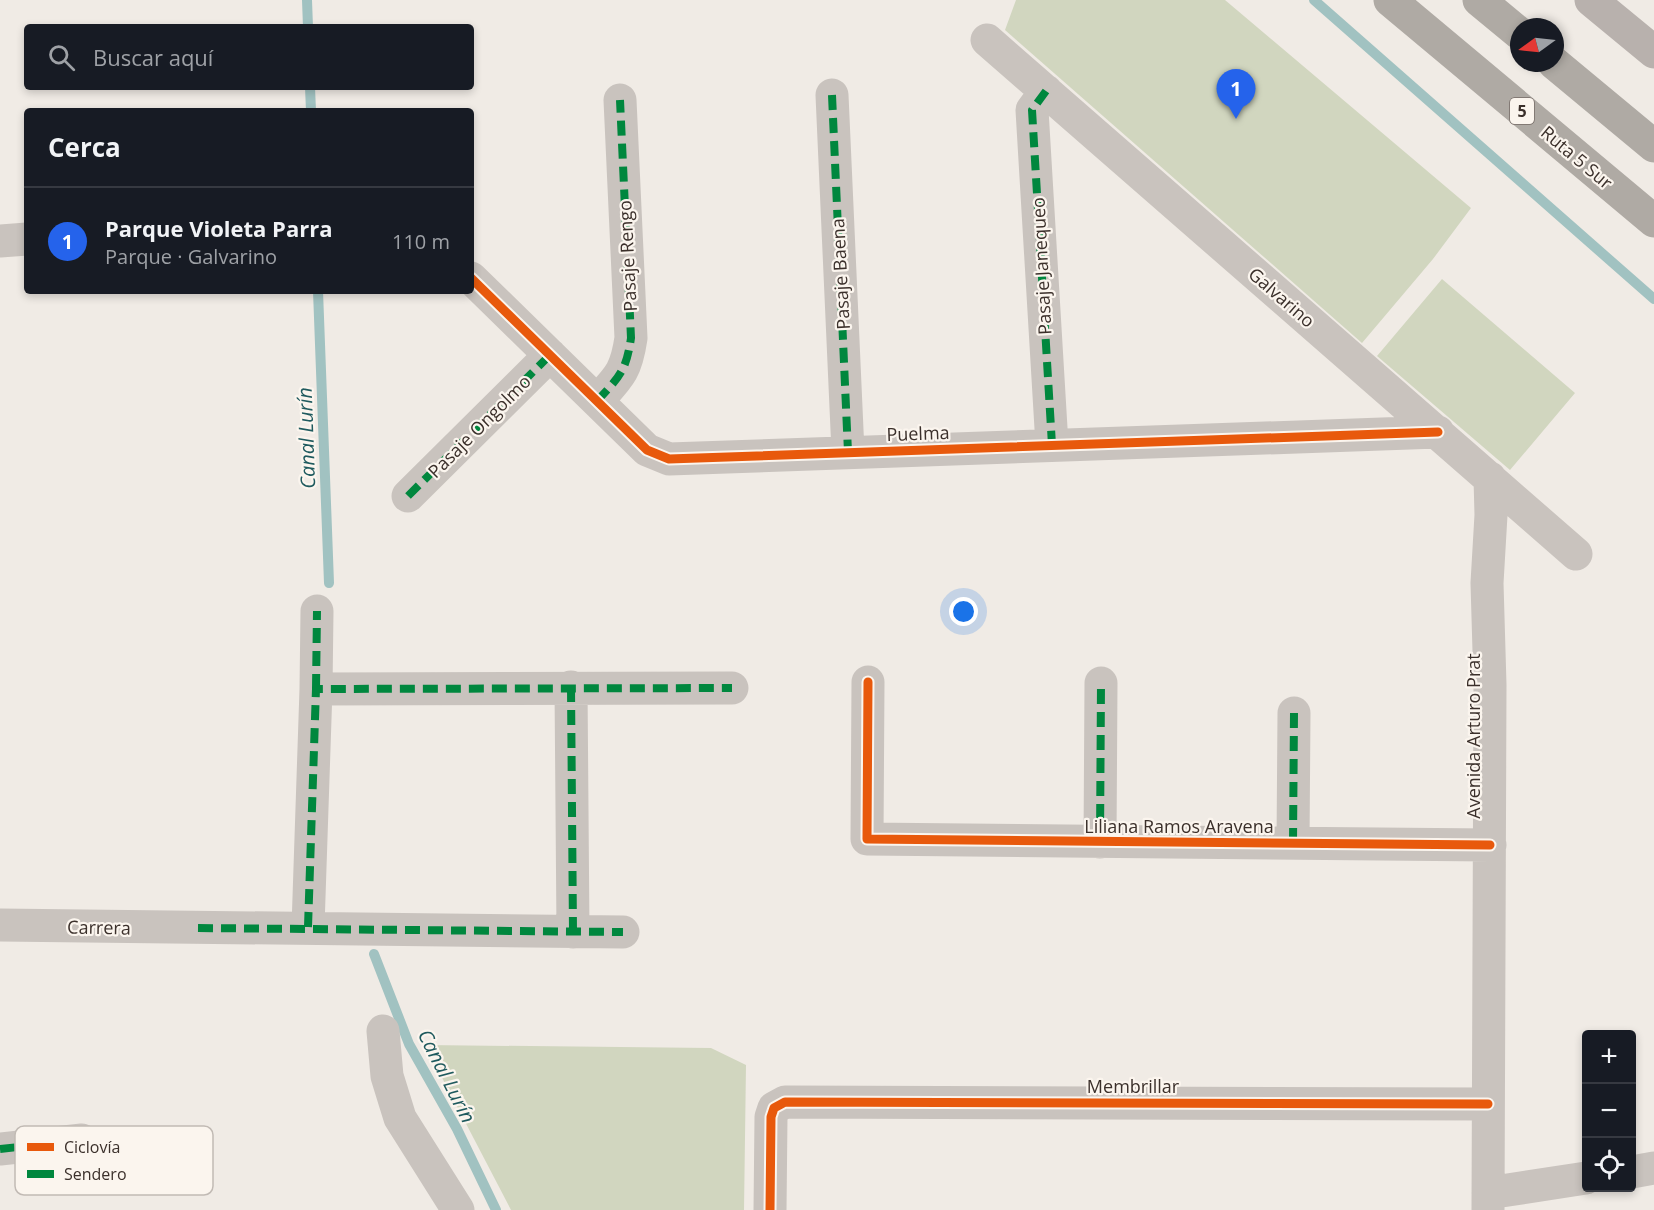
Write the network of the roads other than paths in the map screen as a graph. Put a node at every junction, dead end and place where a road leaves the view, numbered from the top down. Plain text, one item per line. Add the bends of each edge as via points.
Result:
1 (1390, 0) edge
2 (1479, 0) edge
3 (1591, 0) edge
4 (1510, 26) edge
5 (987, 40) dead end
6 (1654, 52) edge
7 (1564, 71) edge
8 (1046, 92) junction
9 (832, 95) dead end
10 (620, 100) dead end
11 (1654, 146) edge
12 (1654, 221) edge
13 (24, 239) edge
14 (0, 241) edge
15 (474, 281) edge
16 (550, 355) junction
17 (597, 402) junction
18 (1438, 432) junction
19 (1052, 445) junction
20 (848, 452) junction
21 (1490, 478) junction
22 (408, 496) dead end
23 (1576, 554) dead end
24 (317, 611) dead end
25 (868, 682) dead end
26 (1101, 683) dead end
27 (571, 687) junction
28 (732, 688) dead end
29 (316, 690) junction
30 (1293, 713) dead end
31 (1100, 842) junction
32 (1293, 843) junction
33 (1490, 845) junction
34 (0, 925) edge
35 (308, 927) junction
36 (573, 932) junction
37 (623, 932) dead end
38 (383, 1032) dead end
39 (1488, 1104) junction
40 (15, 1147) edge
41 (0, 1149) edge
42 (1654, 1168) edge
43 (1636, 1171) edge
44 (1582, 1179) edge
45 (1488, 1202) edge
46 (458, 1210) edge
47 (770, 1210) edge

1 - 12 highway, Ruta 5 Sur / 5
2 - 4 highway
3 - 6 main road
5 - 8 street, Galvarino
7 - 11 highway
8 - 18 street, Galvarino
8 - 19 street, Pasaje Janequeo via 1032,110
9 - 20 street, Pasaje Baena
10 - 17 street, Pasaje Rengo via 631,338 627,363
13 - 14 street
15 - 16 street, Puelma
16 - 17 street, Puelma
16 - 22 street, Pasaje Ongolmo
17 - 20 street, Puelma via 647,450 669,459
18 - 19 street, Puelma
18 - 21 street, Galvarino
19 - 20 street, Puelma
21 - 23 street, Galvarino
21 - 33 street, Avenida Arturo Prat
24 - 29 street
25 - 31 street, Liliana Ramos Aravena via 867,839
26 - 31 street
27 - 28 street
27 - 29 street
27 - 36 street
29 - 35 street
30 - 32 street
31 - 32 street, Liliana Ramos Aravena
32 - 33 street, Liliana Ramos Aravena
33 - 39 street, Avenida Arturo Prat
34 - 35 street, Carrera
35 - 36 street, Carrera
36 - 37 street, Carrera
38 - 46 street via 387,1076 400,1118
39 - 45 street, Avenida Arturo Prat
39 - 47 street, Membrillar via 792,1101 779,1104 771,1117
40 - 41 street
42 - 43 street
44 - 45 street

